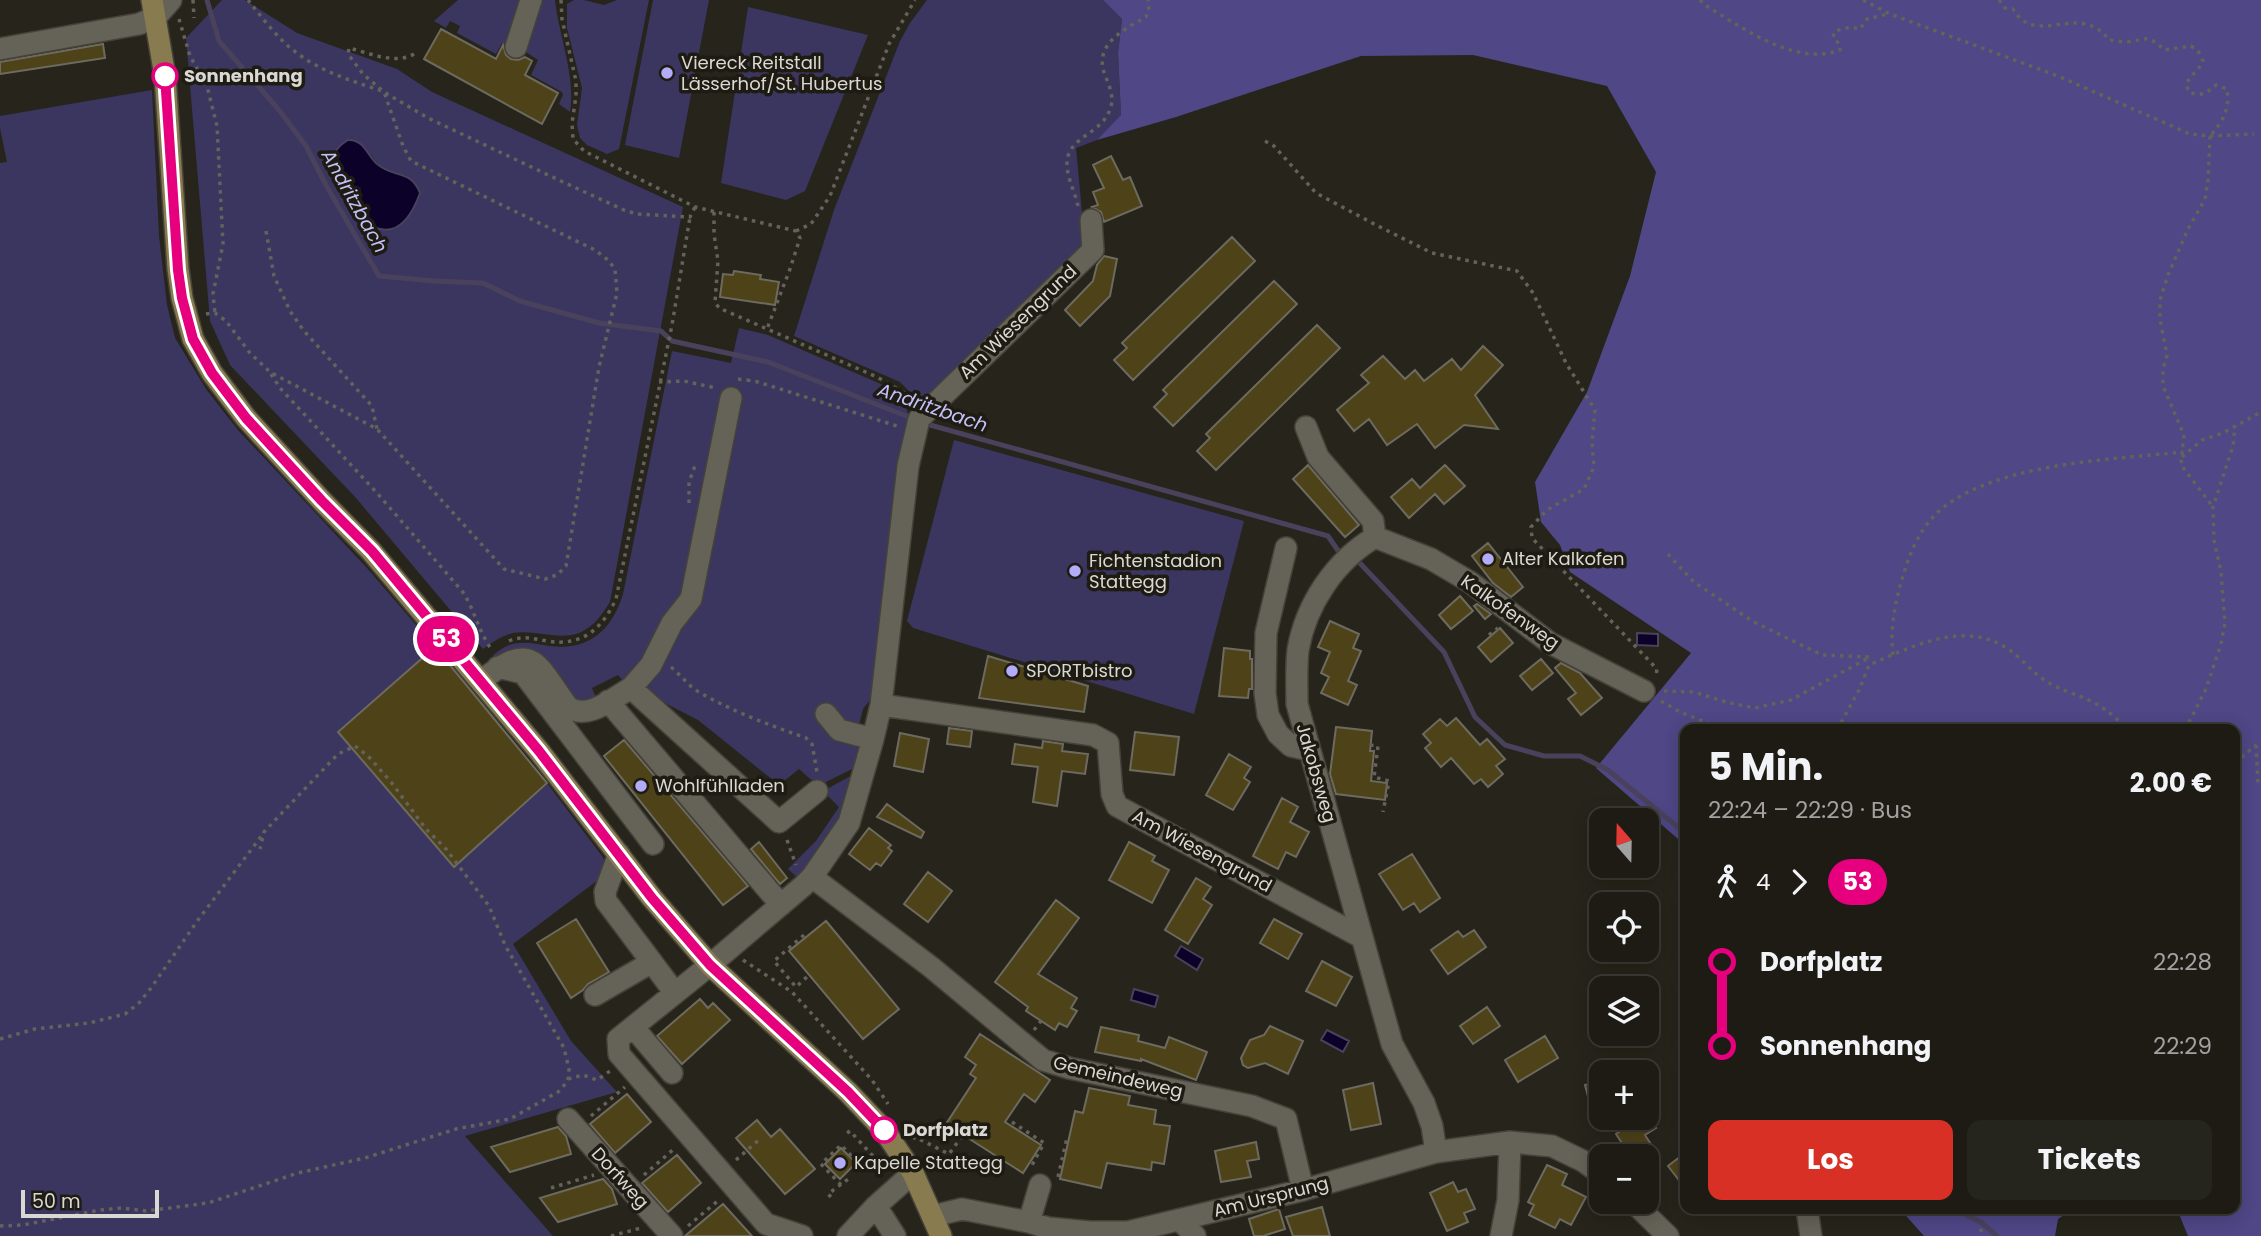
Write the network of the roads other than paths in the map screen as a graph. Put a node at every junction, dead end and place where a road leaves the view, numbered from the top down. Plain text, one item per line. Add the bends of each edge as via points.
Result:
1 (531, 0) edge
2 (162, 5) edge
3 (516, 47) dead end
4 (0, 49) edge
5 (1085, 218) road end
6 (731, 395) road end
7 (1306, 427) dead end
8 (1367, 542) junction
9 (1286, 548) dead end
10 (495, 659) junction
11 (481, 681) junction
12 (631, 688) junction
13 (1641, 689) road end
14 (608, 701) junction
15 (881, 705) junction
16 (1309, 750) junction
17 (818, 784) road end
18 (653, 844) dead end
19 (619, 854) junction
20 (812, 877) junction
21 (780, 905) junction
22 (1361, 937) junction
23 (652, 962) junction
24 (710, 965) junction
25 (674, 993) junction
26 (595, 995) dead end
27 (633, 1027) junction
28 (672, 1073) dead end
29 (572, 1124) road end
30 (1510, 1142) junction
31 (1436, 1152) junction
32 (1589, 1165) edge
33 (906, 1180) junction
34 (1041, 1185) road end
35 (1303, 1190) junction
36 (876, 1206) junction
37 (1645, 1214) edge
38 (1808, 1214) edge
39 (933, 1216) junction
40 (1180, 1220) junction
41 (1030, 1222) junction
42 (673, 1229) edge
43 (802, 1236) edge
44 (848, 1236) edge
45 (895, 1236) edge
46 (942, 1236) edge
47 (1195, 1236) edge
48 (1501, 1236) edge
49 (1668, 1236) edge
50 (1811, 1236) edge

1 - 3 street
2 - 4 street via 139,24
2 - 11 main road via 178,270 193,339 246,418 372,551
5 - 15 street, Am Wiesengrund via 1093,250 920,407 908,466
6 - 12 street via 691,599 672,623 651,665
7 - 8 street via 1318,457 1373,521
8 - 13 street, Kalkofenweg via 1432,559 1550,643
8 - 16 street, Jakobsweg via 1339,564 1323,588 1308,615 1298,650 1297,704
9 - 16 street via 1266,633 1265,693 1268,715 1278,734 1291,746
10 - 11 street
10 - 14 street via 532,660 575,712
10 - 18 street via 523,673
11 - 19 main road
12 - 14 street
12 - 17 street via 779,822
14 - 21 street
15 - 20 street, Am Wiesengrund via 848,729 849,823
15 - 22 street, Am Wiesengrund via 1093,734 1108,743 1117,806
16 - 22 street, Jakobsweg
19 - 23 street via 605,892 607,901
19 - 24 main road
20 - 21 street, Am Wiesengrund
20 - 35 street, Gemeindeweg via 1043,1060 1252,1106 1286,1119
21 - 24 street, Am Wiesengrund
22 - 31 street, Jakobsweg via 1392,1044 1424,1103
23 - 25 street
23 - 26 street
24 - 25 street, Am Wiesengrund
24 - 33 main road via 884,1130 899,1151
25 - 27 street, Am Wiesengrund
27 - 28 street
27 - 43 street via 618,1039 624,1060 766,1224
29 - 42 street, Dorfweg
30 - 31 street, Am Ursprung
30 - 32 street, Am Ursprung via 1552,1146
30 - 48 street via 1508,1200
31 - 35 street, Am Ursprung
33 - 36 street
33 - 39 main road
34 - 41 street
35 - 40 street, Am Ursprung
36 - 44 street
36 - 45 street
37 - 49 street
38 - 50 street
39 - 41 street, Am Ursprung via 962,1209
39 - 46 main road
40 - 41 street, Am Ursprung via 1128,1233 1048,1228
40 - 47 street

